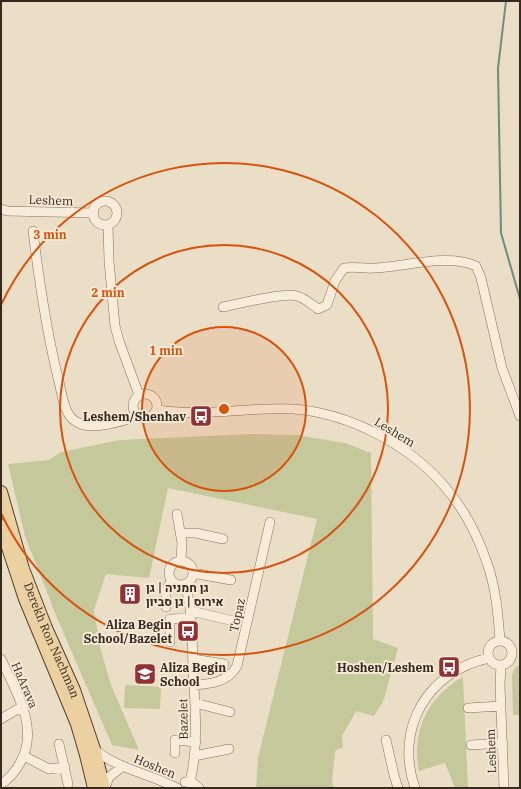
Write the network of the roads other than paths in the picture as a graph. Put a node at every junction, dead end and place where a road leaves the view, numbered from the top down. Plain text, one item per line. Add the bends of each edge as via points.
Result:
1 (3, 211) edge
2 (94, 213) junction
3 (108, 225) junction
4 (33, 231) dead end
5 (223, 307) dead end
6 (139, 395) junction
7 (157, 410) junction
8 (137, 416) junction
9 (520, 416) edge
10 (1, 492) edge
11 (177, 514) dead end
12 (270, 522) dead end
13 (1, 526) edge
14 (181, 533) junction
15 (223, 539) dead end
16 (181, 560) junction
17 (193, 573) junction
18 (231, 580) dead end
19 (172, 581) junction
20 (185, 584) junction
21 (166, 607) dead end
22 (191, 614) junction
23 (234, 621) dead end
24 (500, 640) junction
25 (170, 642) dead end
26 (516, 654) edge
27 (193, 658) junction
28 (489, 658) junction
29 (1, 659) edge
30 (224, 664) dead end
31 (501, 665) junction
32 (194, 685) junction
33 (194, 703) junction
34 (23, 706) junction
35 (501, 706) junction
36 (468, 708) dead end
37 (230, 712) dead end
38 (1, 719) edge
39 (386, 740) dead end
40 (196, 742) junction
41 (503, 743) junction
42 (59, 744) dead end
43 (471, 745) dead end
44 (94, 749) junction
45 (229, 749) dead end
46 (175, 753) dead end
47 (24, 756) junction
48 (194, 756) junction
49 (123, 766) junction
50 (65, 767) junction
51 (190, 782) junction
52 (1, 784) edge
53 (68, 784) dead end
54 (94, 788) edge
55 (105, 788) edge
56 (177, 788) edge
57 (199, 788) edge
58 (398, 788) edge
59 (415, 788) edge
60 (504, 788) edge

1 - 2 street, Leshem
2 - 3 street via 95,220
2 - 3 street via 98,204 112,203 117,216 113,223
3 - 6 street via 115,326 118,341
4 - 8 street via 45,319 68,412 80,424 89,426
5 - 9 street via 278,296 296,296 318,310 327,305 335,281 344,268 374,268 444,261 468,263 476,266 481,278 502,368
6 - 7 street via 148,394 154,397
6 - 8 street via 133,407
7 - 8 street via 150,418
7 - 24 street, Leshem via 192,413 273,409 310,411 361,426 406,451 446,487 473,528 492,578
10 - 44 main road, Derekh Ron Nachman via 23,569 74,690
11 - 14 street
12 - 32 street, Topaz via 237,666 224,679
13 - 54 main road, Derekh Ron Nachman via 37,631 77,724
14 - 15 street via 196,533
14 - 16 street
16 - 17 street via 189,563
16 - 19 street via 173,563 169,569 168,574
17 - 18 street
17 - 20 street via 190,581
19 - 20 street via 178,585
19 - 21 street via 166,589
20 - 22 street, Bazelet
22 - 23 street
22 - 25 street via 170,618
22 - 27 street, Bazelet
24 - 26 street via 510,644
24 - 28 street via 488,649
26 - 31 street
27 - 30 street
27 - 32 street, Bazelet
28 - 31 street
28 - 59 street via 461,667 438,684 424,701 413,723 409,740 410,768
29 - 34 street, HaArava
31 - 35 street, Leshem
32 - 33 street, Bazelet
33 - 37 street
33 - 40 street, Bazelet
34 - 38 street
34 - 47 street, HaArava via 28,725 28,741
35 - 36 street
35 - 41 street, Leshem
39 - 58 street
40 - 46 street via 176,740
40 - 48 street, Bazelet
41 - 43 street
41 - 60 street, Leshem
42 - 50 street
44 - 49 street, Hoshen
44 - 55 main road, Derekh Ron Nachman
45 - 48 street
47 - 50 street via 49,769
47 - 52 street, HaArava via 11,776
48 - 51 street, Bazelet
49 - 55 street, Hoshen via 109,777
49 - 56 street, Hoshen
50 - 53 street
51 - 56 street via 183,783
51 - 57 street

